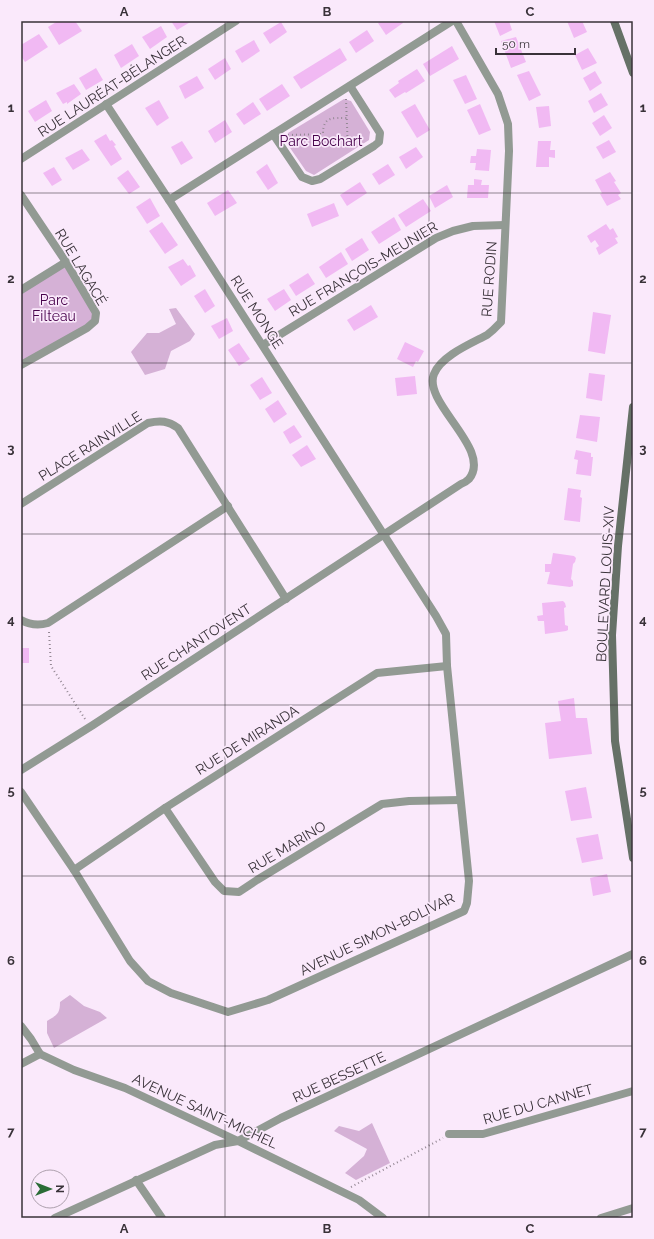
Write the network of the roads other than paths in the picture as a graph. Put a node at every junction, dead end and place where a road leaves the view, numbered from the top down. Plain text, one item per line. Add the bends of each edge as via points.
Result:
1 (236, 21) edge
2 (452, 21) edge
3 (456, 21) edge
4 (614, 21) edge
5 (633, 73) edge
6 (348, 87) junction
7 (106, 104) junction
8 (273, 134) junction
9 (21, 159) edge
10 (21, 195) edge
11 (170, 200) junction
12 (505, 226) junction
13 (66, 262) junction
14 (21, 290) edge
15 (263, 345) junction
16 (21, 365) edge
17 (633, 407) edge
18 (21, 504) edge
19 (228, 506) junction
20 (385, 534) junction
21 (286, 599) junction
22 (21, 620) edge
23 (447, 666) junction
24 (21, 770) edge
25 (21, 792) edge
26 (460, 800) junction
27 (165, 808) junction
28 (631, 830) edge
29 (633, 858) edge
30 (74, 870) junction
31 (633, 954) edge
32 (21, 1026) edge
33 (40, 1054) junction
34 (21, 1064) edge
35 (633, 1091) edge
36 (449, 1134) road end
37 (238, 1141) junction
38 (136, 1180) junction
39 (633, 1208) edge
40 (55, 1218) edge
41 (162, 1218) edge
42 (383, 1218) edge
43 (601, 1218) edge

1 - 7 street, RUE LAURÉAT-BÉLANGER
2 - 6 street
3 - 12 street, RUE RODIN via 498,94 508,124 510,151
4 - 5 main road
6 - 8 street
6 - 8 street via 380,133 379,142 349,162 312,181 302,177
7 - 9 street, RUE LAURÉAT-BÉLANGER
7 - 11 street, RUE MONGE
8 - 11 street
10 - 13 street, RUE LAGACÉ
11 - 15 street, RUE MONGE
12 - 15 street, RUE FRANÇOIS-MEUNIER via 473,226 436,238
12 - 20 street, RUE RODIN via 501,322 487,335 444,360 433,375 436,396 470,448 473,470 469,478 461,484
13 - 14 street
13 - 16 street, RUE LAGACÉ via 96,313 95,321
15 - 20 street, RUE MONGE
17 - 28 main road, BOULEVARD LOUIS-XIV via 618,546 612,635 615,741
18 - 19 street, PLACE RAINVILLE via 148,423 158,420 178,428
19 - 21 street, PLACE RAINVILLE
19 - 22 street via 48,623 29,624
20 - 21 street, RUE CHANTOVENT
20 - 23 street, AVENUE SIMON-BOLIVAR via 446,634
21 - 24 street, RUE CHANTOVENT
23 - 26 street, AVENUE SIMON-BOLIVAR
23 - 27 street, RUE DE MIRANDA via 377,673
25 - 30 street, AVENUE SIMON-BOLIVAR
26 - 27 street, RUE MARINO via 382,804 239,892 224,891 214,882
26 - 30 street, AVENUE SIMON-BOLIVAR via 469,881 464,911 268,1000 228,1012 171,993 148,981 130,961
27 - 30 street, RUE DE MIRANDA
28 - 29 main road, BOULEVARD LOUIS-XIV
31 - 37 street, RUE BESSETTE via 288,1115
32 - 33 street
33 - 34 street
33 - 37 street, AVENUE SAINT-MICHEL via 74,1070 125,1088
35 - 36 street, RUE DU CANNET via 484,1134
37 - 38 street, RUE BESSETTE via 215,1145
37 - 42 street, AVENUE SAINT-MICHEL via 358,1200
38 - 40 street, RUE BESSETTE
38 - 41 street
39 - 43 street

